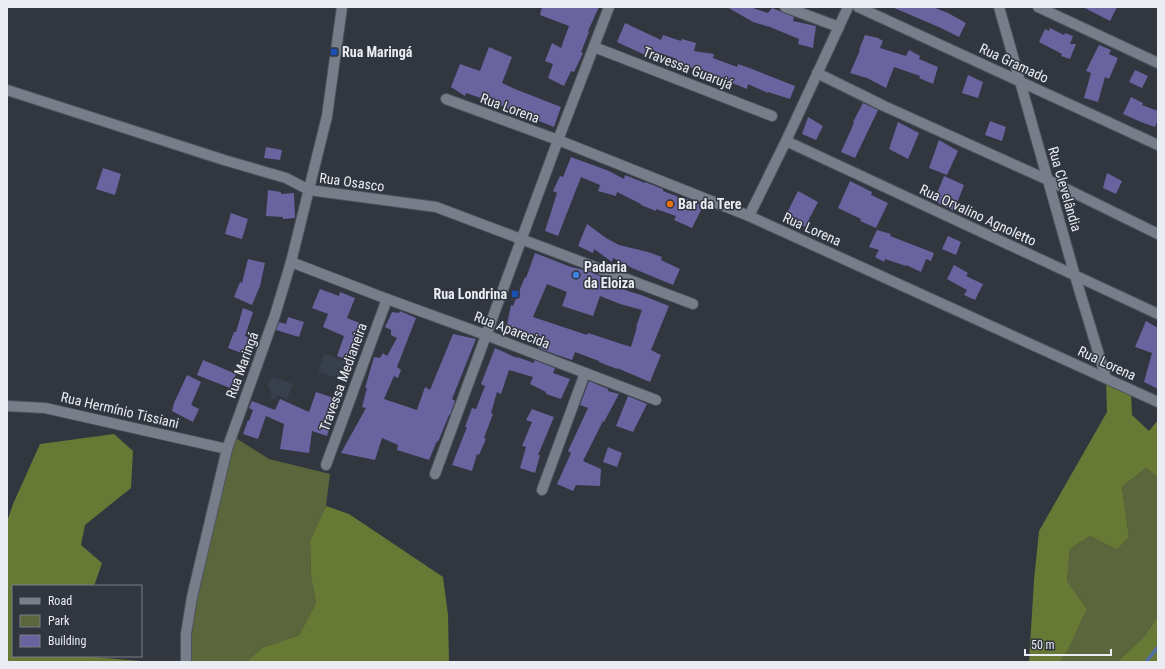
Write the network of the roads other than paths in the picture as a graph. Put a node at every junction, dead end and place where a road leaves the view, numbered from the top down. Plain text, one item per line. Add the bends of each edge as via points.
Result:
1 (342, 7) edge
2 (609, 7) edge
3 (785, 7) edge
4 (848, 7) edge
5 (858, 7) edge
6 (999, 7) edge
7 (1038, 7) edge
8 (839, 27) junction
9 (594, 46) junction
10 (1158, 63) edge
11 (816, 73) junction
12 (1020, 82) junction
13 (7, 90) edge
14 (446, 99) dead end
15 (772, 116) dead end
16 (558, 140) junction
17 (786, 141) junction
18 (1158, 145) edge
19 (1048, 180) junction
20 (309, 190) junction
21 (749, 216) junction
22 (1158, 234) edge
23 (522, 239) junction
24 (291, 262) junction
25 (1075, 276) junction
26 (387, 299) junction
27 (693, 304) dead end
28 (1158, 314) edge
29 (486, 335) junction
30 (585, 373) junction
31 (1106, 378) junction
32 (656, 400) dead end
33 (1158, 402) edge
34 (7, 406) edge
35 (227, 449) junction
36 (326, 465) dead end
37 (435, 474) dead end
38 (542, 490) dead end
39 (186, 662) edge

1 - 20 street, Rua Maringá via 328,116
2 - 9 street
3 - 8 street
4 - 8 street
5 - 12 street, Rua Gramado
6 - 12 street, Rua Clevelândia
7 - 10 street
8 - 11 street
9 - 15 street, Travessa Guarujá
9 - 16 street
11 - 17 street
11 - 19 street
12 - 18 street, Rua Gramado
12 - 19 street, Rua Clevelândia
13 - 20 street, Rua Osasco via 286,178
14 - 16 street, Rua Lorena
16 - 21 street, Rua Lorena
16 - 23 street
17 - 21 street
17 - 25 street, Rua Orvalino Agnoletto
19 - 22 street
19 - 25 street, Rua Clevelândia
20 - 23 street, Rua Osasco via 436,207
20 - 24 street, Rua Maringá
21 - 31 street, Rua Lorena
23 - 27 street, Rua Osasco
23 - 29 street
24 - 26 street, Rua Aparecida
24 - 35 street, Rua Maringá via 275,315
25 - 28 street, Rua Orvalino Agnoletto
25 - 31 street, Rua Clevelândia
26 - 29 street, Rua Aparecida
26 - 36 street, Travessa Medianeira
29 - 30 street, Rua Aparecida
29 - 37 street
30 - 32 street, Rua Aparecida
30 - 38 street
31 - 33 street, Rua Lorena
34 - 35 street, Rua Hermínio Tissiani via 45,408
35 - 39 street, Rua Maringá via 192,597 186,634

